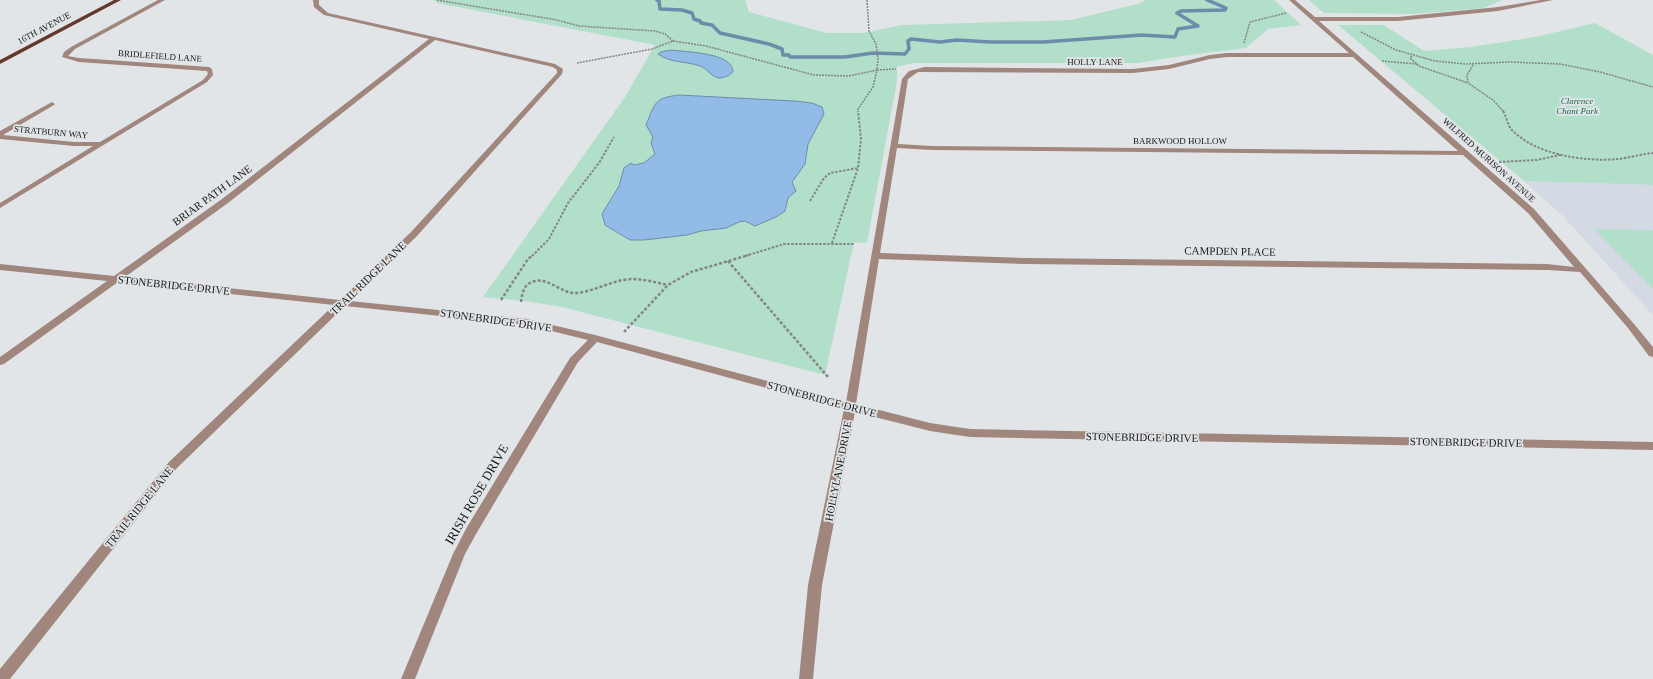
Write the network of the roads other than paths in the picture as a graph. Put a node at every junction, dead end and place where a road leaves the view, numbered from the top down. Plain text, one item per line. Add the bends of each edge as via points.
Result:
1 (118, 0) edge
2 (162, 0) edge
3 (316, 0) edge
4 (1292, 0) edge
5 (1550, 0) edge
6 (1314, 19) junction
7 (433, 38) junction
8 (1355, 55) junction
9 (0, 62) edge
10 (52, 104) dead end
11 (0, 135) edge
12 (101, 144) junction
13 (894, 146) junction
14 (1466, 153) junction
15 (0, 206) edge
16 (876, 256) junction
17 (0, 267) edge
18 (1583, 270) junction
19 (117, 279) junction
20 (342, 302) junction
21 (595, 338) junction
22 (1653, 354) edge
23 (0, 362) edge
24 (850, 407) junction
25 (1653, 446) edge
26 (0, 679) edge
27 (408, 679) edge
28 (806, 679) edge

1 - 9 main road, 16TH AVENUE
2 - 12 street, BRIDLEFIELD LANE via 72,48 65,57 209,69 212,74 205,81
3 - 7 street, TRAIL RIDGE LANE via 316,6 326,14
4 - 6 street, WILFRED MURISON AVENUE
5 - 6 street via 1498,9 1392,19
6 - 8 street, WILFRED MURISON AVENUE
7 - 19 street, BRIAR PATH LANE via 242,189
7 - 20 street, TRAIL RIDGE LANE via 555,66 560,69 560,73 414,234
8 - 13 street, HOLLY LANE via 1227,54 1168,67 1133,71 917,70 905,79
8 - 14 street, WILFRED MURISON AVENUE
10 - 11 street, STRATBURN WAY
11 - 12 street, STRATBURN WAY via 74,144
12 - 15 street, BRIDLEFIELD LANE
13 - 14 street, BARKWOOD HOLLOW
13 - 16 street, HOLLYLANE DRIVE
14 - 18 street, WILFRED MURISON AVENUE via 1531,211
16 - 18 street, CAMPDEN PLACE via 1026,261 1547,267
16 - 24 street, HOLLYLANE DRIVE
17 - 19 street, STONEBRIDGE DRIVE
18 - 22 street, WILFRED MURISON AVENUE
19 - 20 street, STONEBRIDGE DRIVE
19 - 23 street, BRIAR PATH LANE
20 - 21 street, STONEBRIDGE DRIVE via 527,322
20 - 26 street, TRAIL RIDGE LANE via 173,465
21 - 24 street, STONEBRIDGE DRIVE
21 - 27 street, IRISH ROSE DRIVE via 574,360 470,531
24 - 25 street, STONEBRIDGE DRIVE via 930,427 983,433
24 - 28 street, HOLLYLANE DRIVE via 815,585

